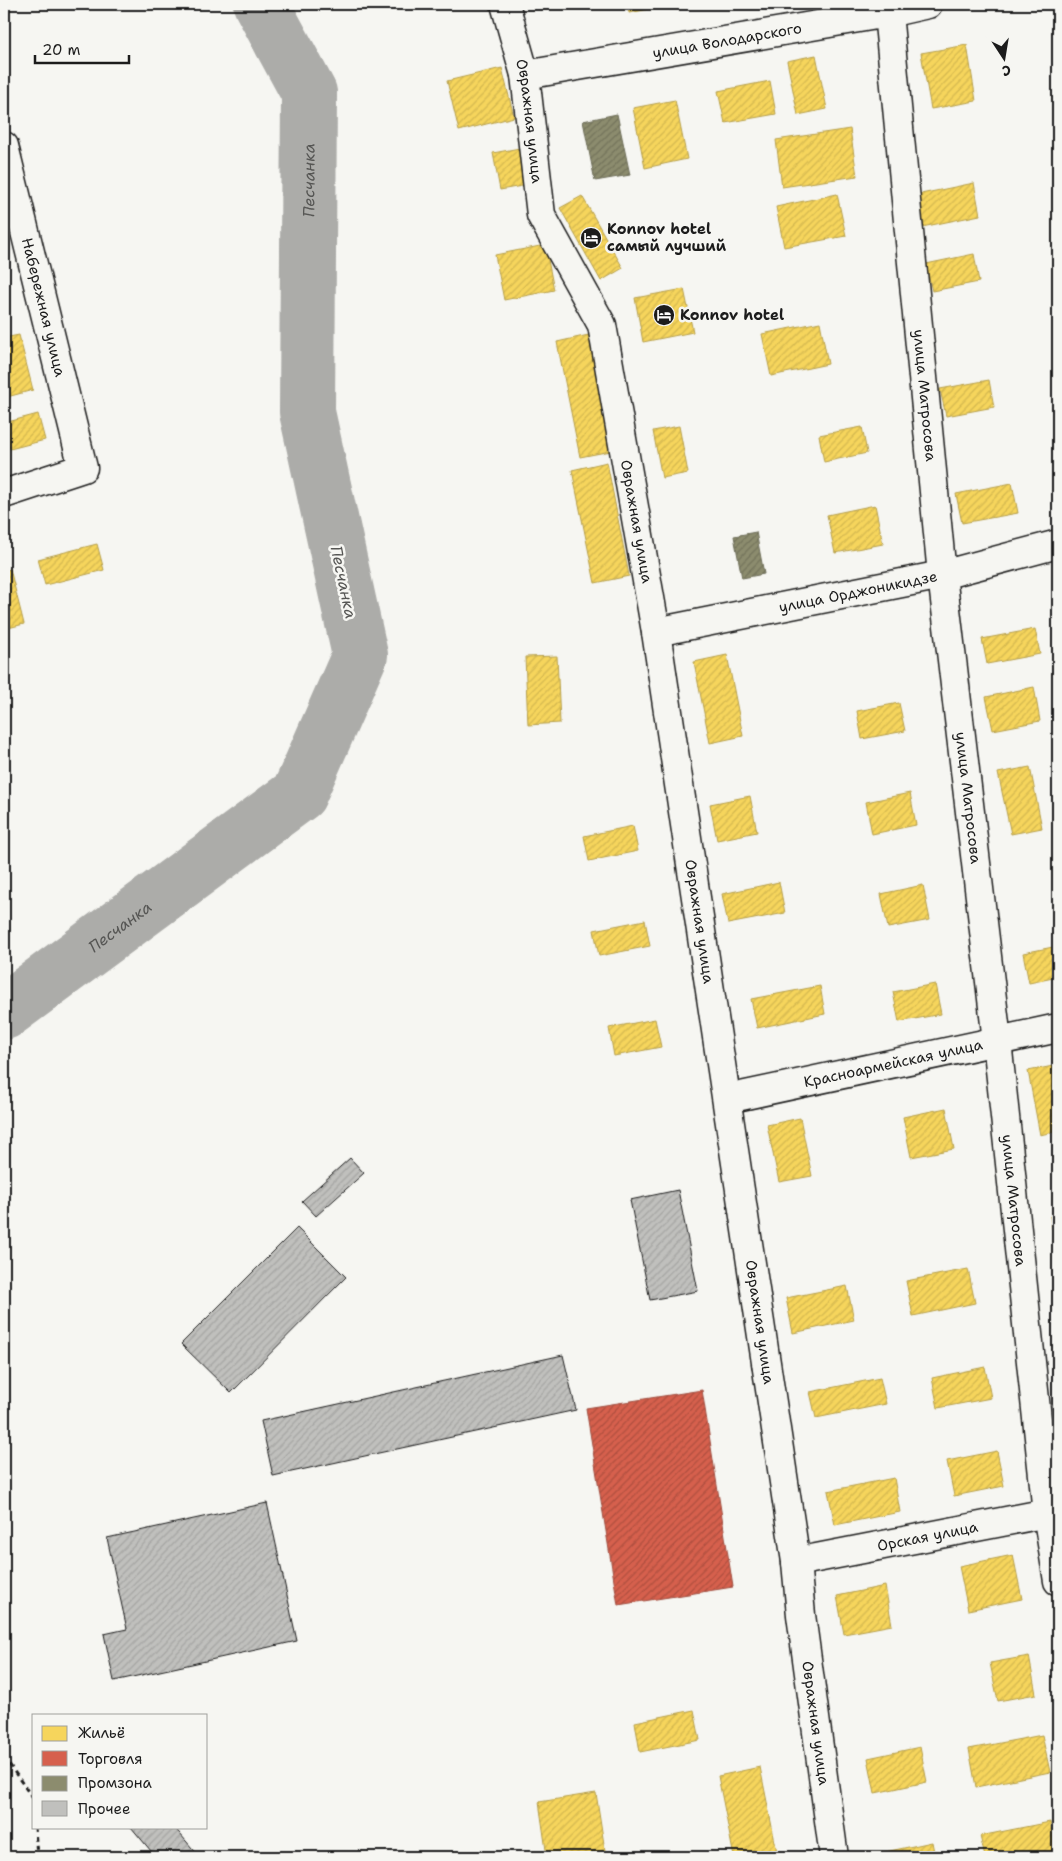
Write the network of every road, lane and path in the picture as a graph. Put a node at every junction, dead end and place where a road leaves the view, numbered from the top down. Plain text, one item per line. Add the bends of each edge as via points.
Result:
1 (505, 4) edge
2 (928, 4) edge
3 (888, 13) junction
4 (525, 76) junction
5 (4, 146) edge
6 (4, 494) edge
7 (1058, 544) edge
8 (942, 575) junction
9 (656, 632) junction
10 (1058, 1028) edge
11 (997, 1041) junction
12 (727, 1099) junction
13 (1052, 1512) edge
14 (796, 1562) junction
15 (1058, 1581) edge
16 (4, 1756) edge
17 (32, 1797) edge
18 (35, 1828) edge
19 (37, 1857) edge
20 (834, 1857) edge

1 - 4 street, Овражная улица
2 - 3 street, улица Володарского
3 - 4 street, улица Володарского
3 - 8 street, улица Матросова
4 - 9 street, Овражная улица via 541,215 602,326
5 - 6 street, Набережная улица via 83,468
7 - 8 street, улица Орджоникидзе
8 - 9 street, улица Орджоникидзе
8 - 11 street, улица Матросова
9 - 12 street, Овражная улица
10 - 11 street, Красноармейская улица
11 - 12 street, Красноармейская улица
11 - 13 street, улица Матросова
12 - 14 street, Овражная улица
13 - 14 street, Орская улица
13 - 15 street, улица Матросова
14 - 20 street, Овражная улица
16 - 17 path
18 - 19 path

